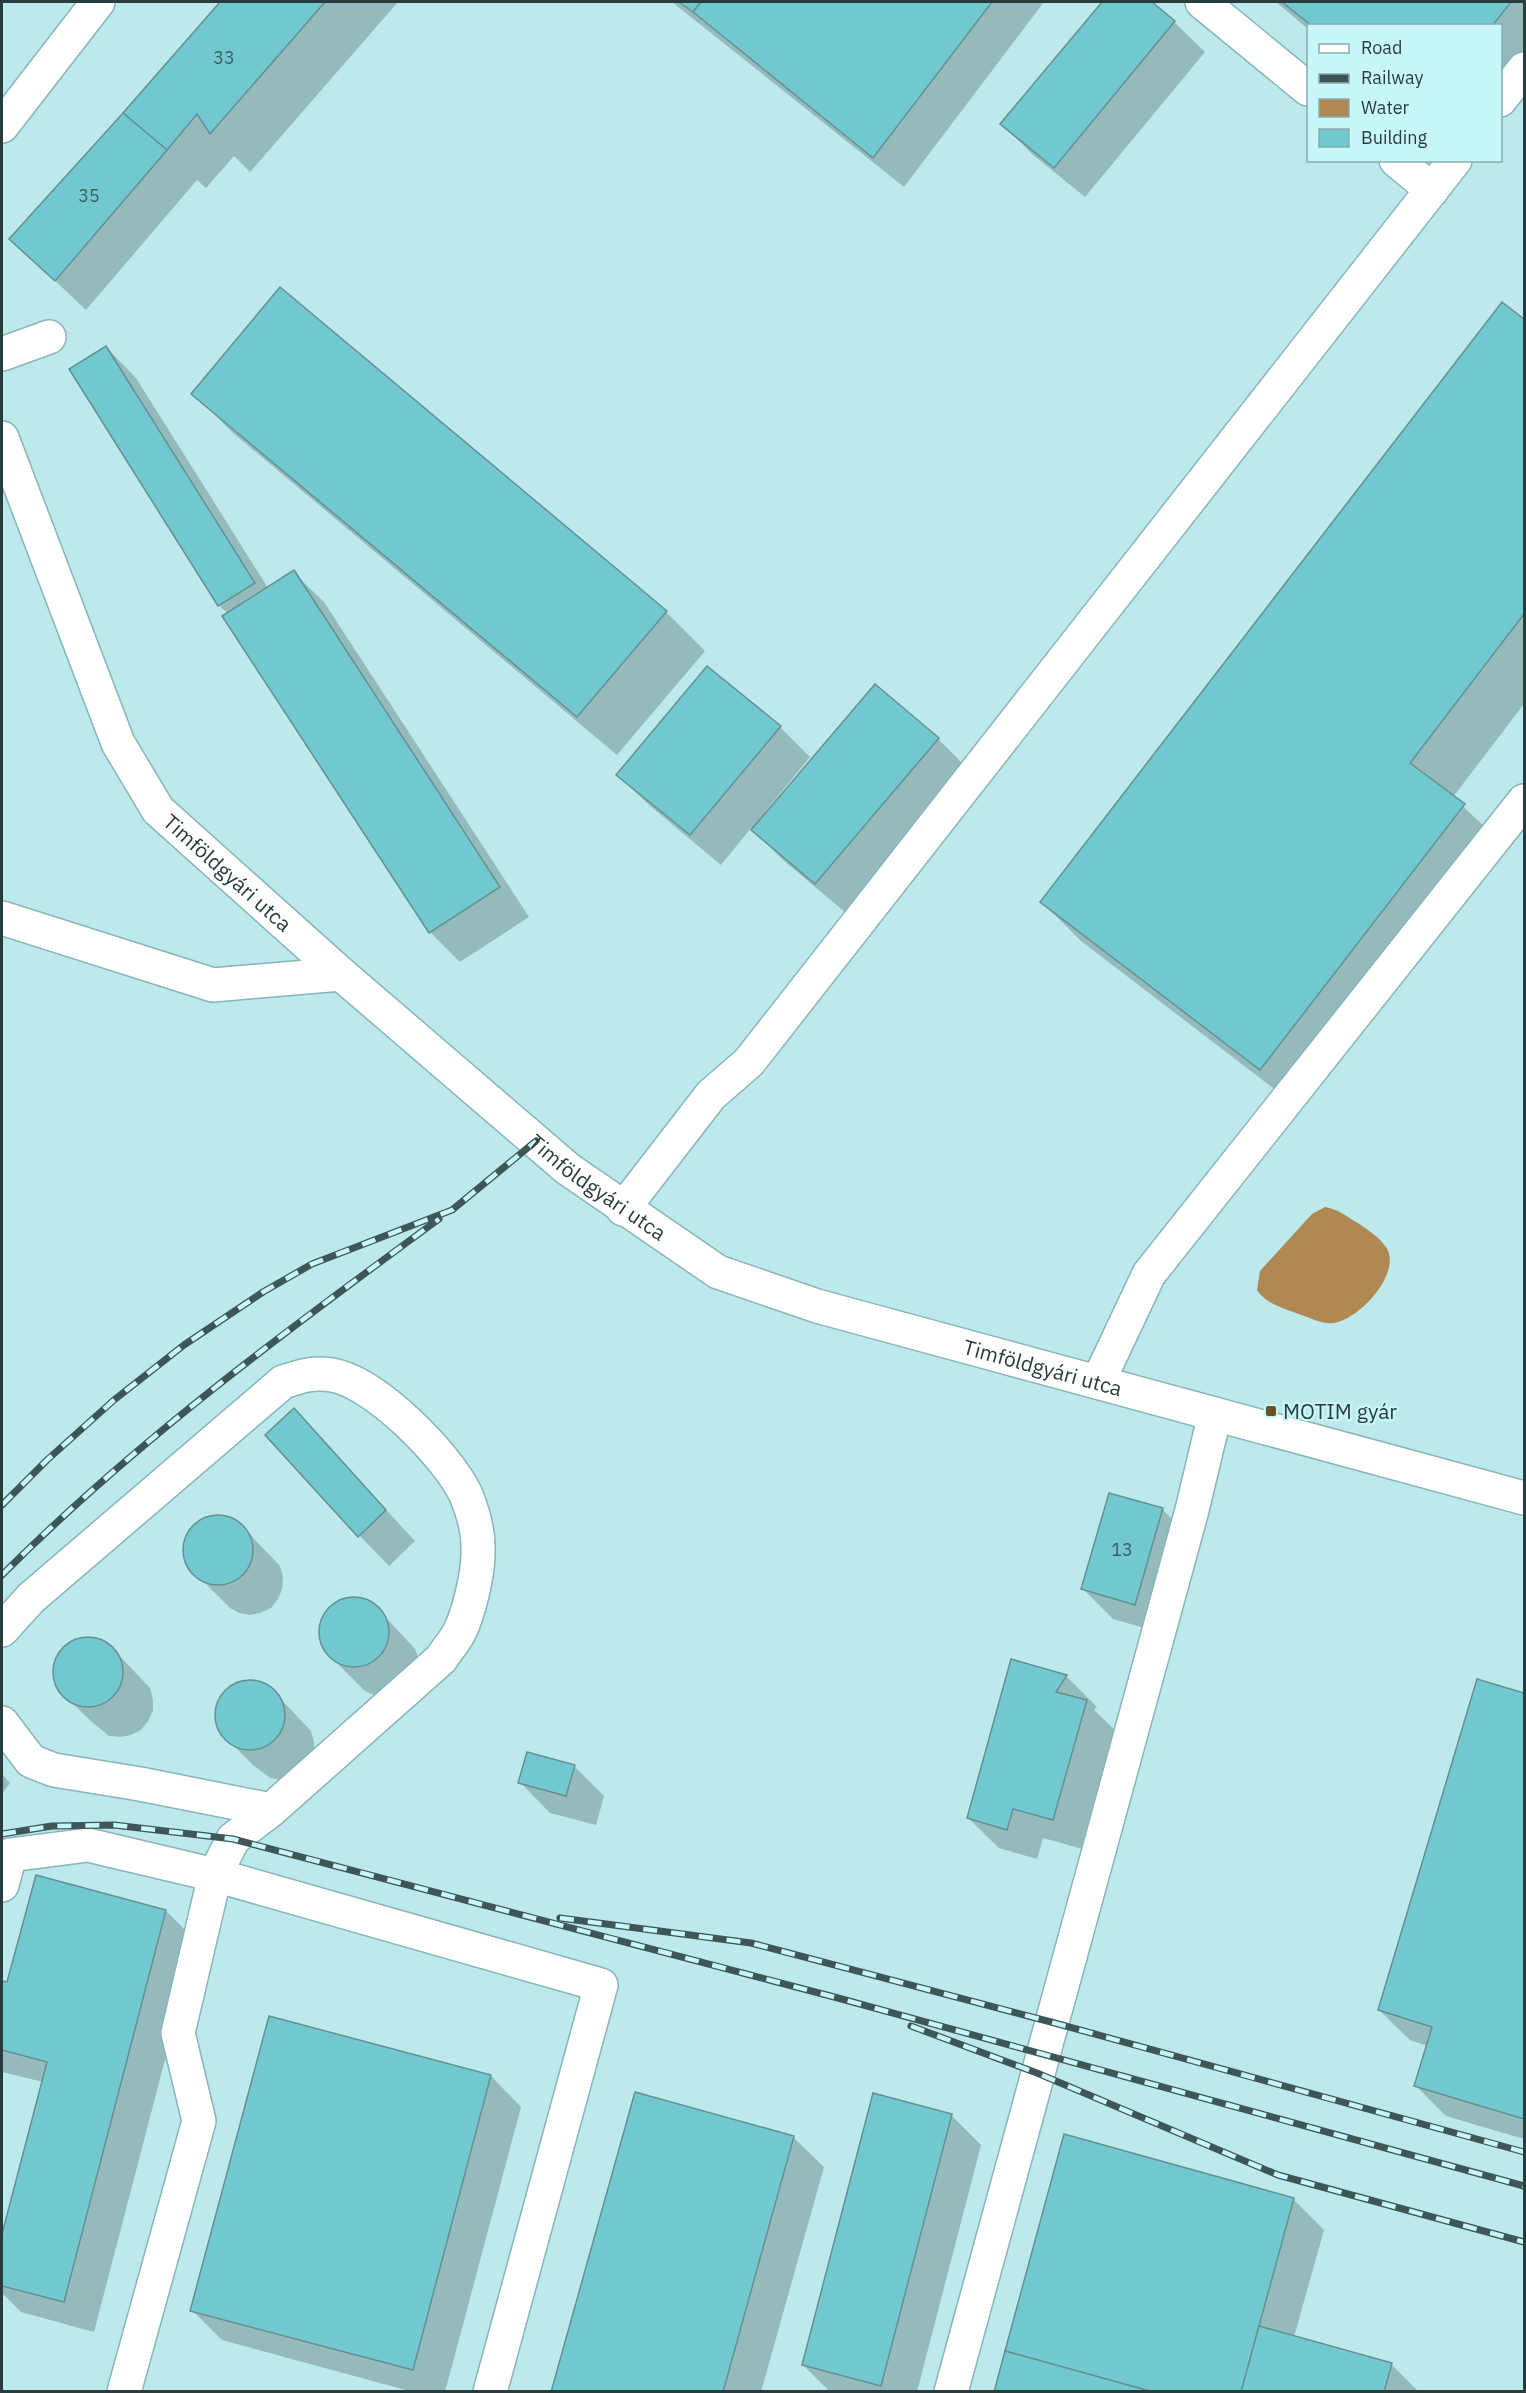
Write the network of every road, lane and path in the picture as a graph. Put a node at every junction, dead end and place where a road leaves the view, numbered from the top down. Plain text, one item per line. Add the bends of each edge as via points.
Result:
1 (98, 2) edge
2 (1202, 2) edge
3 (1524, 69) edge
4 (1307, 88) edge
5 (1502, 97) edge
6 (2, 126) edge
7 (1398, 162) edge
8 (1453, 162) edge
9 (1432, 190) junction
10 (50, 337) dead end
11 (2, 354) edge
12 (2, 438) edge
13 (1524, 801) edge
14 (2, 918) edge
15 (341, 974) junction
16 (623, 1209) junction
17 (1098, 1382) junction
18 (1215, 1414) junction
19 (1524, 1498) edge
20 (2, 1630) edge
21 (2, 1723) edge
22 (271, 1810) junction
23 (215, 1875) junction
24 (2, 1885) edge
25 (124, 2391) edge
26 (490, 2391) edge
27 (951, 2391) edge

1 - 6 street
2 - 4 street
3 - 5 street
7 - 9 street
8 - 9 street
9 - 16 street via 749,1062 711,1095
10 - 11 street
12 - 15 street, Timföldgyári utca via 118,743 158,810
13 - 17 street via 1149,1274
14 - 15 street via 213,985
15 - 16 street, Timföldgyári utca via 568,1169
16 - 17 street, Timföldgyári utca via 718,1272 817,1306
17 - 18 street, Timföldgyári utca
18 - 19 street, Timföldgyári utca
18 - 27 street
20 - 22 street via 31,1598 283,1382 308,1373 333,1375 357,1383 435,1449 465,1494 475,1523 478,1553 472,1590 459,1632 441,1659
21 - 22 street via 31,1761 54,1770
22 - 23 street via 233,1839
23 - 24 street via 88,1845 10,1855
23 - 25 street via 178,2033 200,2121
23 - 26 street via 601,1985

